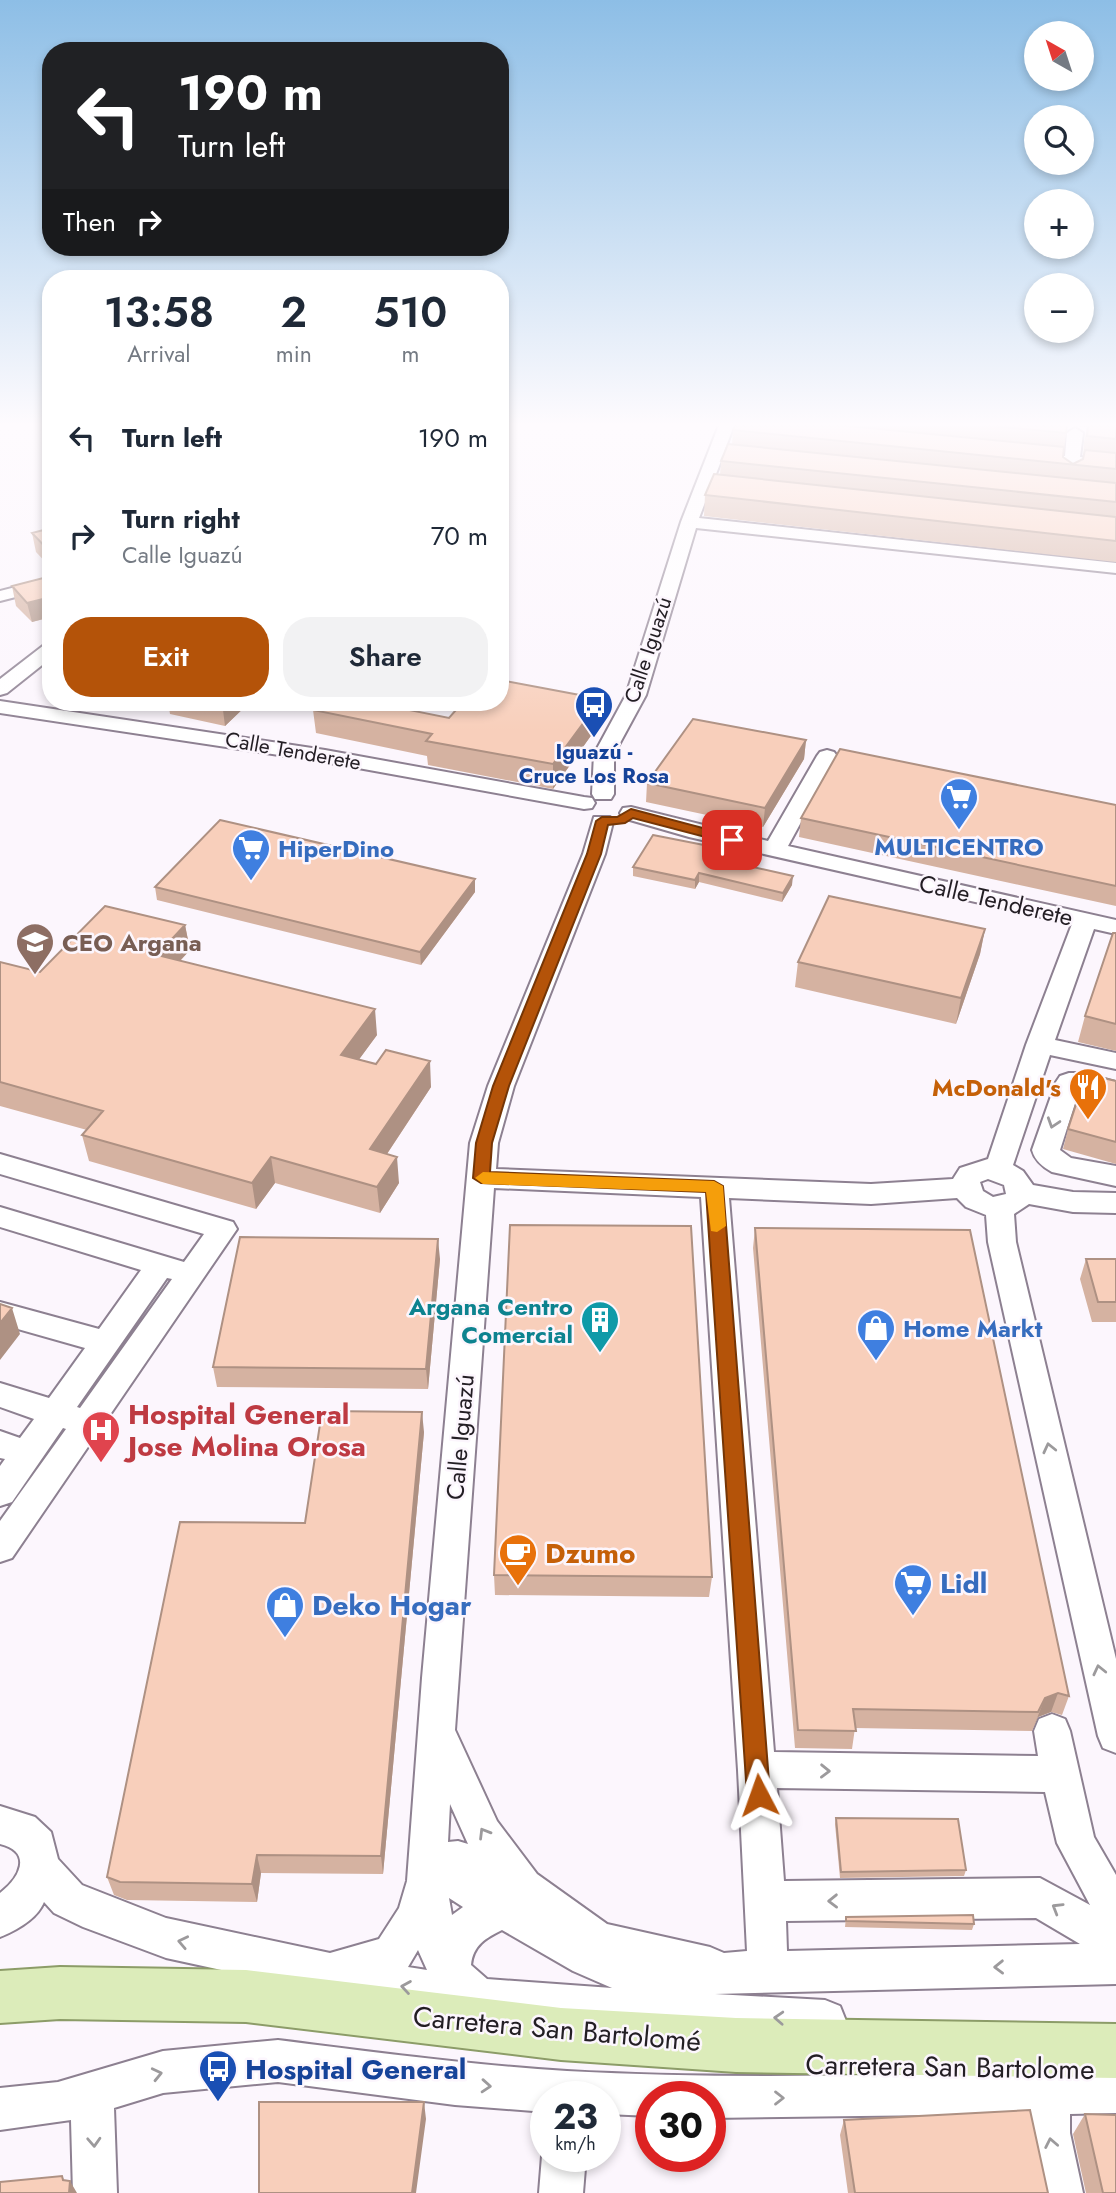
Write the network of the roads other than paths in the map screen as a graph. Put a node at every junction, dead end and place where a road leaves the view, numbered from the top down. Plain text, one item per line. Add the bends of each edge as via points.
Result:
1 (687, 527) edge
2 (778, 527) edge
3 (1116, 568) edge
4 (42, 585) edge
5 (0, 596) edge
6 (42, 656) edge
7 (0, 689) edge
8 (0, 707) edge
9 (827, 756) dead end
10 (597, 806) junction
11 (775, 849) junction
12 (1086, 920) junction
13 (1116, 926) edge
14 (1036, 1055) junction
15 (1116, 1061) edge
16 (1116, 1079) edge
17 (1116, 1091) edge
18 (0, 1164) edge
19 (998, 1170) junction
20 (1116, 1176) edge
21 (481, 1178) junction
22 (714, 1186) junction
23 (965, 1188) junction
24 (1010, 1200) junction
25 (1116, 1203) edge
26 (0, 1217) edge
27 (160, 1265) junction
28 (192, 1274) junction
29 (0, 1313) edge
30 (104, 1342) junction
31 (5, 1402) edge
32 (55, 1413) junction
33 (89, 1424) junction
34 (13, 1449) edge
35 (0, 1492) edge
36 (0, 1548) edge
37 (1052, 1731) dead end
38 (437, 1732) junction
39 (1116, 1736) edge
40 (757, 1770) junction
41 (1060, 1774) junction
42 (0, 1825) edge
43 (40, 1868) junction
44 (427, 1871) junction
45 (514, 1898) junction
46 (766, 1901) junction
47 (1116, 1913) edge
48 (0, 1917) edge
49 (1116, 1943) edge
50 (1116, 1964) edge
51 (751, 1972) junction
52 (327, 1973) junction
53 (464, 1985) junction
54 (0, 1997) edge
55 (0, 2017) edge
56 (1116, 2034) edge
57 (1116, 2051) edge
58 (784, 2063) joint
59 (1116, 2072) edge
60 (92, 2091) junction
61 (530, 2091) edge
62 (1116, 2092) edge
63 (1049, 2093) junction
64 (726, 2096) edge
65 (0, 2109) edge
66 (563, 2172) edge
67 (95, 2193) edge
68 (561, 2193) edge
69 (1061, 2193) edge

1 - 10 street, Calle Iguazú via 636,695 604,754
2 - 3 street via 1062,554
4 - 5 street
6 - 7 street
8 - 10 street, Calle Tenderete via 325,756
9 - 11 street
10 - 11 street, Calle Tenderete via 620,820 631,813
10 - 21 street, Calle Iguazú via 594,854 501,1086 484,1143
11 - 12 street, Calle Tenderete
12 - 13 street, Calle Tenderete
12 - 14 street
14 - 15 street
14 - 16 street
14 - 19 street
17 -> 20 street via 1069,1082 1046,1150 1058,1165
18 - 28 street via 223,1229
19 - 23 street via 970,1175
19 - 24 street via 1015,1179
21 - 22 street
21 - 38 street, Calle Iguazú
22 - 23 street via 871,1194
22 - 40 street
23 - 24 street via 977,1202
24 - 25 street
39 -> 24 street via 1002,1242
26 - 27 street
27 - 28 street
27 - 30 street
28 - 33 street
29 - 30 street
30 - 32 street
31 - 32 street
32 - 33 street
32 - 34 street
33 - 36 street
34 - 35 street
37 - 41 street
38 - 44 street, Calle Iguazú
45 -> 38 street
40 -> 41 street
40 - 46 street
41 - 47 street via 1076,1843
42 - 43 street via 21,1830 37,1845
43 - 48 street via 26,1898
52 -> 43 street, Carretera San Bartolomé via 166,1938 120,1922 68,1899
44 - 45 street
44 - 52 street via 416,1916 392,1956
44 - 53 street via 438,1949
45 - 51 street via 587,1956 641,1980
45 - 53 street via 471,1924 453,1945
49 -> 46 street via 1041,1898
46 - 51 street
50 -> 51 street
53 -> 52 street, Carretera San Bartolomé
56 -> 53 street, Carretera San Bartolomé via 510,2003
54 - 57 main road, Carretera San Bartolomé via 60,1993 246,1996 561,2034 709,2043
55 - 58 main road, Carretera San Bartolomé via 63,2013 242,2017 560,2050
58 - 59 main road, Carretera San Bartolome
60 -> 61 street via 163,2072 278,2061
60 - 65 street via 58,2103
60 -> 67 street
62 - 63 street
64 -> 63 street
69 -> 63 street via 1048,2133
66 - 68 street

